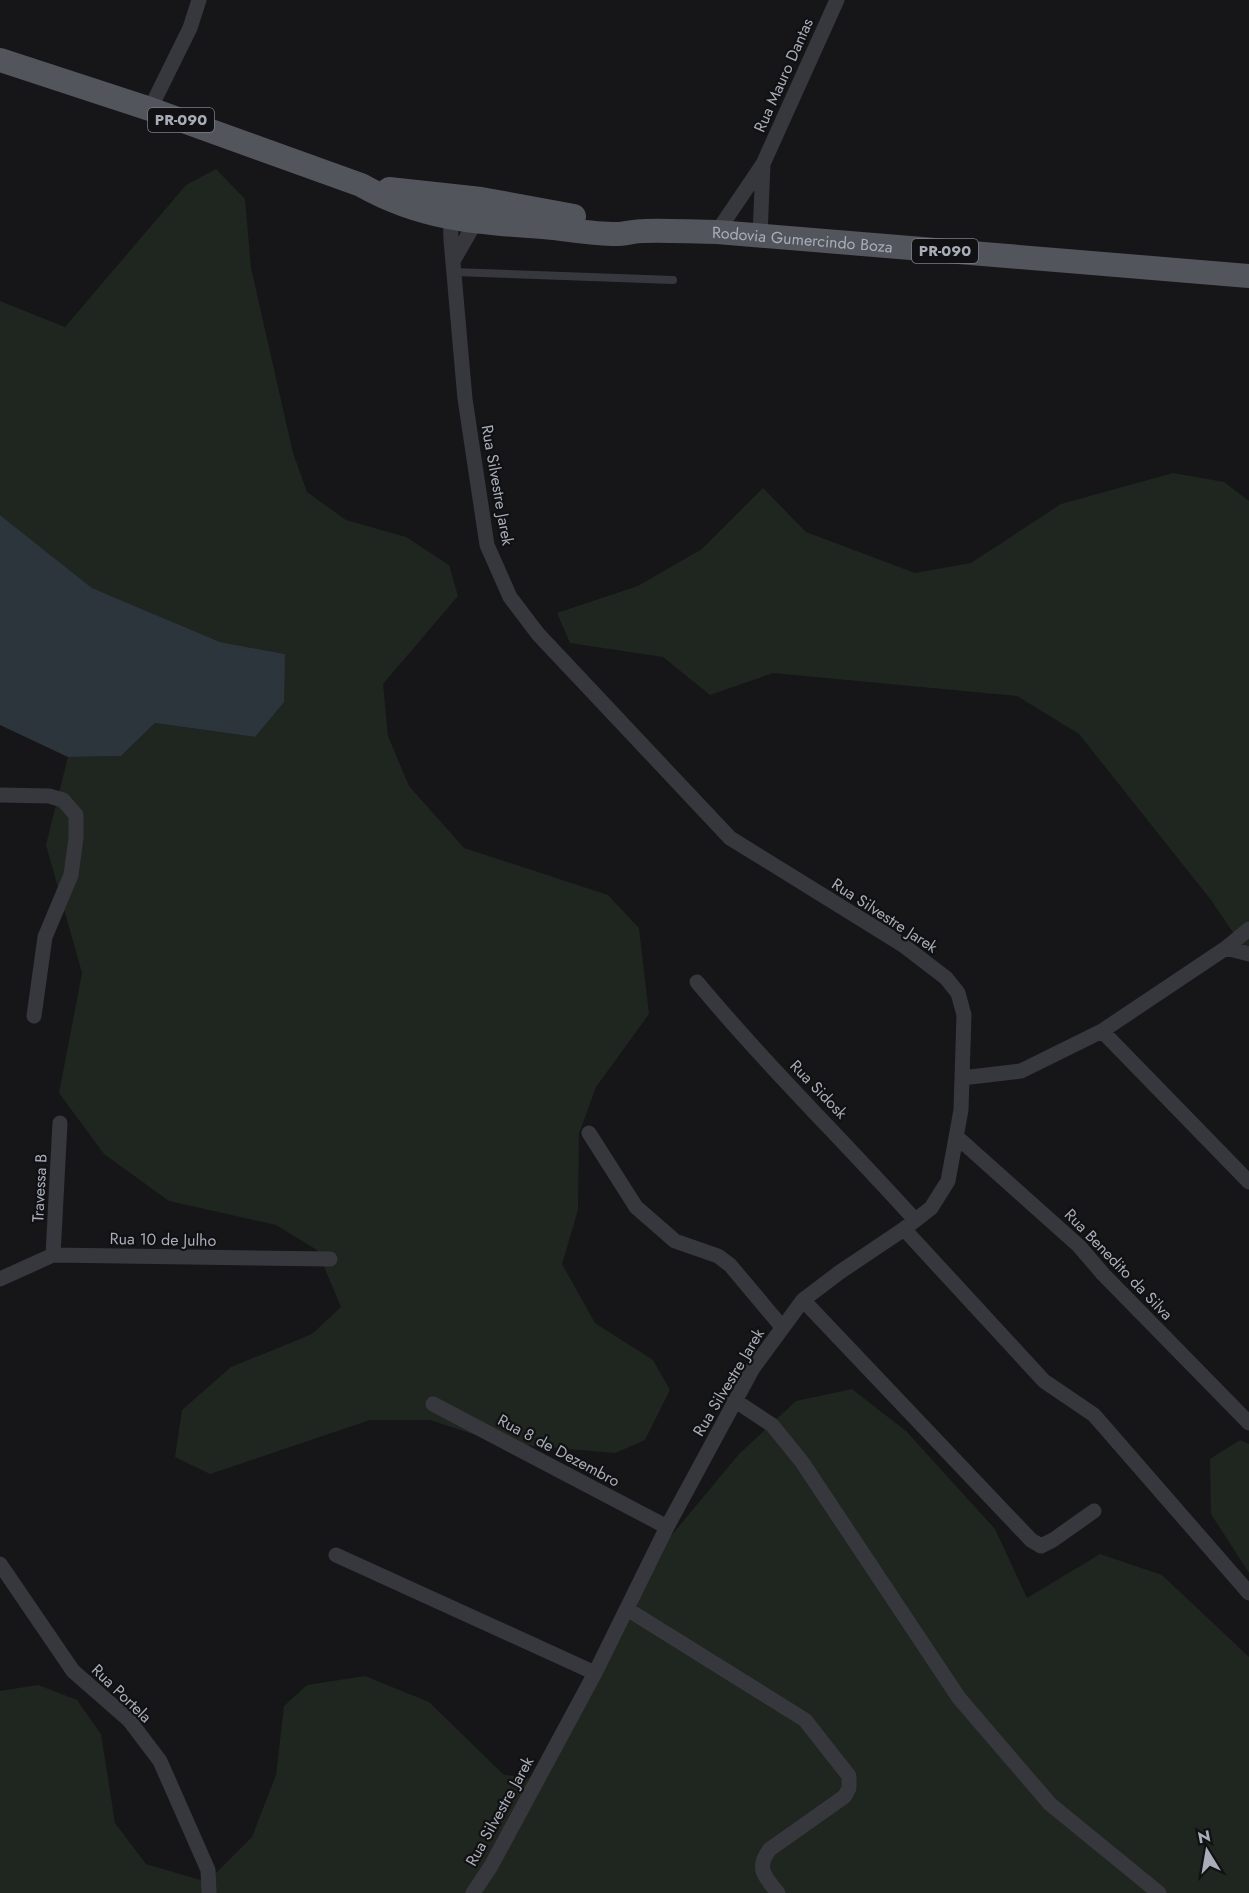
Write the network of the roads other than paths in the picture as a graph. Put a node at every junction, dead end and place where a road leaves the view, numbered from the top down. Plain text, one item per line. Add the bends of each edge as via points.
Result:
1 (199, 0) edge
2 (837, 0) edge
3 (0, 60) edge
4 (150, 109) junction
5 (763, 164) junction
6 (361, 185) junction
7 (450, 195) junction
8 (481, 199) junction
9 (449, 219) junction
10 (475, 223) junction
11 (641, 231) junction
12 (717, 232) junction
13 (760, 236) junction
14 (453, 267) junction
15 (1249, 276) edge
16 (673, 280) dead end
17 (0, 795) edge
18 (1249, 929) edge
19 (1227, 948) junction
20 (1249, 954) edge
21 (698, 982) dead end
22 (34, 1016) dead end
23 (1102, 1031) junction
24 (962, 1078) junction
25 (60, 1123) dead end
26 (589, 1133) dead end
27 (957, 1137) junction
28 (1249, 1182) edge
29 (910, 1225) junction
30 (53, 1255) junction
31 (330, 1259) dead end
32 (0, 1279) edge
33 (803, 1300) junction
34 (782, 1327) junction
35 (734, 1400) junction
36 (433, 1404) dead end
37 (1249, 1423) edge
38 (1094, 1510) dead end
39 (668, 1527) junction
40 (336, 1556) dead end
41 (0, 1564) edge
42 (1249, 1593) edge
43 (627, 1609) junction
44 (595, 1673) junction
45 (209, 1893) edge
46 (473, 1893) edge
47 (778, 1893) edge
48 (1159, 1893) edge

1 - 4 street via 190,28
2 - 5 street, Rua Mauro Dantas
3 - 4 main road, Rodovia Gumercindo Boza / PR-090
4 - 6 main road, Rodovia Gumercindo Boza / PR-090
5 - 12 street, Rua Mauro Dantas
5 - 13 street, Rua Mauro Dantas
6 - 7 main road, Rodovia Gumercindo Boza / PR-090
6 - 9 main road, Rodovia Gumercindo Boza / PR-090 via 391,200
7 - 8 main road, Rodovia Gumercindo Boza / PR-090
7 - 9 street
8 - 10 street
8 - 11 main road, Rodovia Gumercindo Boza / PR-090
9 - 10 main road, Rodovia Gumercindo Boza / PR-090
9 - 14 street, Rua Silvestre Jarek
10 - 11 main road, Rodovia Gumercindo Boza / PR-090 via 595,233
10 - 14 street
11 - 12 main road, Rodovia Gumercindo Boza / PR-090
12 - 13 main road, Rodovia Gumercindo Boza / PR-090
13 - 15 main road, Rodovia Gumercindo Boza / PR-090
14 - 16 lane
14 - 24 street, Rua Silvestre Jarek via 465,399 487,545 510,597 538,634 730,838 903,945 946,978 958,993 964,1015
17 - 22 street via 49,796 63,800 76,815 71,876 45,937
18 - 19 street
19 - 20 street
19 - 23 street
21 - 29 street, Rua Sidosk via 735,1027 859,1158
23 - 24 street via 1021,1071
23 - 28 street
24 - 27 street, Rua Silvestre Jarek
25 - 30 street, Travessa B
26 - 34 street via 636,1207 675,1241 718,1256 730,1265
27 - 29 street, Rua Silvestre Jarek via 948,1181 931,1208
27 - 37 street, Rua Benedito da Silva via 1079,1246
29 - 33 street, Rua Silvestre Jarek
29 - 42 street, Rua Sidosk via 1044,1382 1094,1415
30 - 31 street, Rua 10 de Julho
30 - 32 street, Rua 10 de Julho
33 - 34 street, Rua Silvestre Jarek
33 - 38 street via 1031,1540 1041,1546
34 - 35 street, Rua Silvestre Jarek
35 - 39 street, Rua Silvestre Jarek
35 - 48 street via 772,1425 802,1462 958,1698 1050,1804
36 - 39 street, Rua 8 de Dezembro
39 - 43 street, Rua Silvestre Jarek
40 - 44 street
41 - 45 street, Rua Portela via 73,1671 129,1720 160,1761 208,1870
43 - 44 street, Rua Silvestre Jarek
43 - 47 street via 805,1720 849,1776 846,1796 764,1856 762,1870
44 - 46 street, Rua Silvestre Jarek

